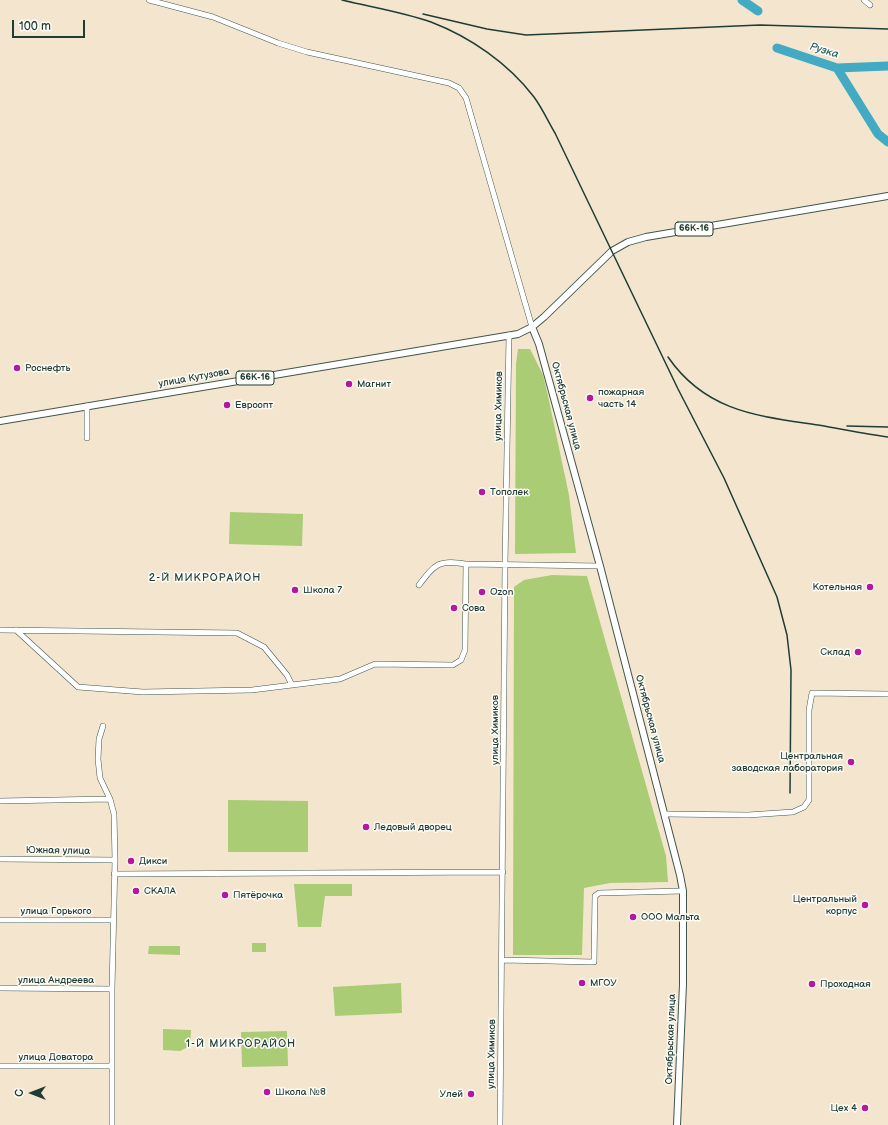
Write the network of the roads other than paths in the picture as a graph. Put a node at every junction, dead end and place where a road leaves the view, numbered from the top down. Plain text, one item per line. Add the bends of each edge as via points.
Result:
1 (149, 0) edge
2 (864, 0) edge
3 (870, 5) dead end
4 (888, 196) edge
5 (532, 327) junction
6 (510, 336) junction
7 (87, 406) junction
8 (0, 422) edge
9 (87, 438) dead end
10 (466, 564) junction
11 (505, 564) junction
12 (600, 566) junction
13 (419, 585) dead end
14 (0, 630) edge
15 (16, 630) junction
16 (292, 685) junction
17 (888, 694) edge
18 (103, 726) dead end
19 (110, 799) junction
20 (0, 801) edge
21 (665, 814) junction
22 (0, 859) edge
23 (115, 860) junction
24 (503, 872) junction
25 (114, 874) junction
26 (683, 891) junction
27 (0, 920) edge
28 (113, 920) junction
29 (503, 960) junction
30 (0, 988) edge
31 (112, 989) junction
32 (0, 1066) edge
33 (112, 1066) junction
34 (112, 1125) edge
35 (500, 1125) edge
36 (677, 1125) edge

1 - 5 street via 213,17 307,52 449,83 459,88 466,98
2 - 3 street
4 - 5 main road, 66К-16 via 628,242 608,254
5 - 6 main road, 66К-16
5 - 12 main road, Октябрьская улица via 539,344
6 - 7 main road, улица Кутузова / 66К-16
6 - 11 street, улица Химиков
7 - 8 main road, улица Кутузова / 66К-16
7 - 9 street
10 - 11 street
10 - 13 street via 441,562 431,569
10 - 16 street via 465,650 461,660 453,665 375,664 340,679
11 - 12 street
11 - 24 street, улица Химиков
12 - 21 main road, Октябрьская улица
14 - 15 street
15 - 16 street via 237,633 264,647
15 - 16 street via 78,688 143,692 252,690
17 - 21 street via 812,693 809,710 809,800 804,807 793,812
18 - 19 street via 99,739 98,759 100,778
19 - 20 street
19 - 23 street via 114,814
21 - 26 main road, Октябрьская улица
22 - 23 street, Южная улица
23 - 25 street
24 - 25 street
24 - 29 street, улица Химиков
25 - 28 street
26 - 29 street via 599,893 595,896 594,962
26 - 36 main road, Октябрьская улица via 683,984
27 - 28 street, улица Горького
28 - 31 street
29 - 35 street, улица Химиков
30 - 31 street, улица Андреева
31 - 33 street
32 - 33 street, улица Доватора
33 - 34 street

